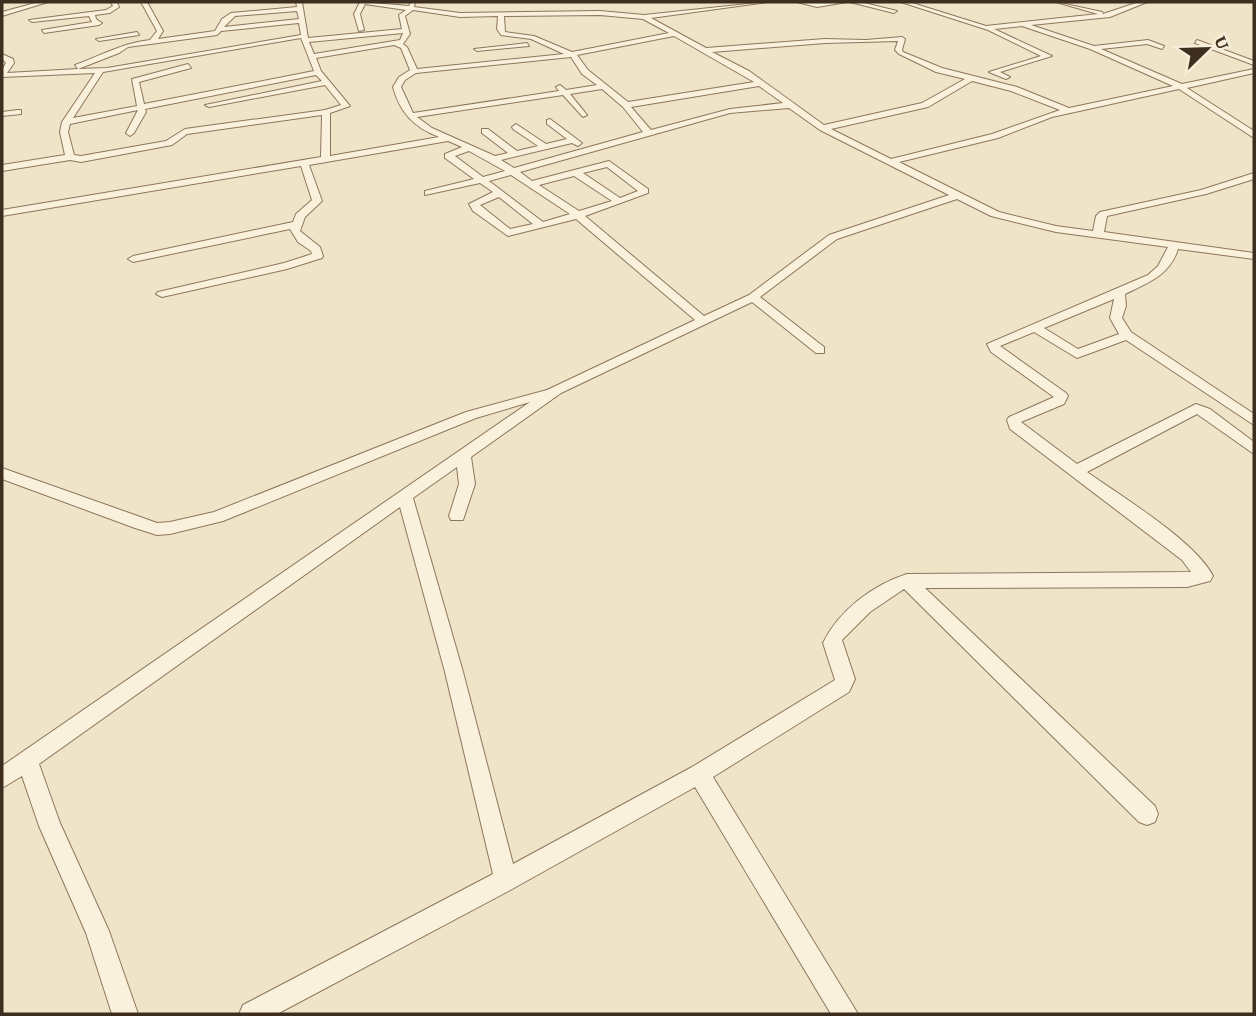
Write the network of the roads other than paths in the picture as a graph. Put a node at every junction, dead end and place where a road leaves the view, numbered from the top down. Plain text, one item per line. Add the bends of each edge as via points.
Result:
1 (45, 2) edge
2 (114, 2) edge
3 (144, 2) edge
4 (364, 2) edge
5 (764, 2) edge
6 (800, 2) edge
7 (844, 2) edge
8 (853, 2) edge
9 (904, 2) edge
10 (1059, 2) edge
11 (1144, 2) edge
12 (935, 3) edge
13 (299, 5) edge
14 (412, 5) edge
15 (915, 5) junction
16 (21, 9) junction
17 (894, 11) dead end
18 (2, 14) edge
19 (92, 14) junction
20 (504, 14) junction
21 (1110, 15) junction
22 (644, 17) junction
23 (32, 20) junction
24 (301, 21) junction
25 (515, 23) dead end
26 (1022, 24) junction
27 (524, 27) dead end
28 (986, 28) junction
29 (221, 29) junction
30 (360, 30) dead end
31 (160, 31) junction
32 (407, 31) junction
33 (44, 32) junction
34 (676, 34) junction
35 (532, 37) junction
36 (305, 38) junction
37 (99, 39) dead end
38 (54, 41) dead end
39 (153, 41) junction
40 (1197, 42) dead end
41 (397, 44) junction
42 (544, 44) junction
43 (247, 46) junction
44 (1162, 47) dead end
45 (1092, 48) junction
46 (477, 49) dead end
47 (707, 50) junction
48 (573, 55) junction
49 (2, 56) edge
50 (312, 56) junction
51 (1254, 63) edge
52 (202, 70) dead end
53 (100, 71) junction
54 (414, 71) junction
55 (1254, 71) edge
56 (318, 72) junction
57 (58, 73) junction
58 (2, 75) edge
59 (1006, 77) dead end
60 (971, 78) junction
61 (327, 83) junction
62 (557, 83) dead end
63 (761, 83) junction
64 (134, 85) junction
65 (1178, 86) junction
66 (600, 87) junction
67 (565, 93) junction
68 (626, 104) junction
69 (791, 105) junction
70 (142, 107) junction
71 (196, 107) dead end
72 (1068, 111) junction
73 (18, 112) dead end
74 (326, 112) junction
75 (2, 114) edge
76 (583, 115) dead end
77 (410, 116) junction
78 (66, 122) junction
79 (550, 122) dead end
80 (516, 127) dead end
81 (823, 128) junction
82 (485, 131) dead end
83 (130, 133) dead end
84 (650, 135) junction
85 (1254, 135) edge
86 (449, 138) junction
87 (574, 140) junction
88 (470, 147) junction
89 (545, 148) junction
90 (590, 152) junction
91 (515, 154) junction
92 (70, 157) junction
93 (325, 159) junction
94 (494, 159) junction
95 (888, 162) junction
96 (304, 163) junction
97 (609, 164) junction
98 (2, 168) edge
99 (512, 171) junction
100 (576, 173) junction
101 (1254, 176) edge
102 (482, 180) junction
103 (530, 184) junction
104 (428, 193) dead end
105 (500, 193) junction
106 (956, 196) junction
107 (618, 201) junction
108 (2, 213) edge
109 (576, 214) junction
110 (295, 225) junction
111 (541, 225) junction
112 (1098, 234) junction
113 (1174, 244) junction
114 (1254, 256) edge
115 (132, 259) dead end
116 (162, 293) dead end
117 (1119, 293) junction
118 (753, 297) junction
119 (702, 320) junction
120 (1035, 327) junction
121 (1127, 335) junction
122 (820, 351) dead end
123 (556, 390) junction
124 (1254, 420) edge
125 (1254, 449) edge
126 (463, 456) junction
127 (1076, 471) junction
128 (2, 472) edge
129 (405, 496) junction
130 (457, 516) dead end
131 (907, 581) junction
132 (27, 760) junction
133 (699, 774) junction
134 (2, 778) edge
135 (1147, 814) dead end
136 (506, 880) junction
137 (125, 1014) edge
138 (252, 1014) edge
139 (845, 1014) edge

1 - 16 street
2 - 19 street via 117,7 112,10
3 - 31 street
4 - 14 street
4 - 30 street via 357,14
5 - 22 street
6 - 7 street
8 - 17 street
9 - 15 street
10 - 21 street
11 - 21 street
12 - 15 street
13 - 24 street
13 - 29 street via 236,13
14 - 20 street via 448,14
14 - 32 street via 402,15
15 - 28 street
16 - 18 street
16 - 23 street via 31,13
19 - 23 street
19 - 33 street via 99,23
20 - 22 street
20 - 25 street
20 - 35 street via 503,34
21 - 26 street
22 - 34 street
23 - 33 street
24 - 29 street
24 - 36 street
26 - 28 street
26 - 45 street
27 - 35 street
28 - 59 street via 1048,55 993,72
29 - 39 street via 214,34
31 - 37 street
31 - 39 street
32 - 36 street
32 - 41 street via 405,40
33 - 38 street
34 - 47 street
34 - 48 street
35 - 42 street
36 - 43 street
36 - 50 street
39 - 57 street via 126,44 117,52
40 - 51 street
41 - 50 street
41 - 54 street via 404,47
42 - 46 street
42 - 48 street
43 - 53 street
43 - 64 street via 253,51 250,54 155,74
44 - 45 street via 1146,42
45 - 65 street
47 - 60 street via 902,39 901,53
47 - 63 street
48 - 54 street
48 - 66 street
49 - 58 street via 10,63
50 - 56 street
52 - 64 street
53 - 57 street
53 - 78 street
54 - 77 street via 397,87
55 - 65 street
56 - 61 street
56 - 70 street
57 - 58 street
60 - 72 street
60 - 81 street via 925,105
61 - 71 street
61 - 74 street via 346,106
62 - 67 street
63 - 68 street
63 - 69 street
64 - 70 street
65 - 72 street
65 - 85 street
66 - 67 street
66 - 68 street
67 - 76 street
67 - 77 street
68 - 84 street
69 - 81 street
69 - 84 street via 730,111
70 - 78 street
70 - 83 street via 141,118
72 - 95 street via 995,136
73 - 75 street
74 - 92 street via 185,132 159,145
74 - 93 street
77 - 86 street via 423,128
78 - 92 street
79 - 87 street
80 - 89 street
81 - 95 street
82 - 91 street
84 - 90 street
86 - 88 street
86 - 93 street
87 - 89 street
87 - 90 street
88 - 94 street
88 - 102 street via 448,156
89 - 91 street
90 - 97 street
90 - 99 street
91 - 94 street
92 - 98 street
93 - 96 street
94 - 99 street
95 - 106 street
96 - 108 street
96 - 110 street via 317,201
97 - 100 street
97 - 107 street via 645,191
99 - 102 street
99 - 103 street
100 - 103 street
100 - 107 street
101 - 112 street via 1104,214
102 - 104 street
102 - 105 street
103 - 109 street
105 - 111 street
105 - 111 street via 476,201 474,206 506,233
106 - 112 street via 1010,219
106 - 118 street via 833,237
107 - 109 street
109 - 111 street
109 - 119 street
110 - 115 street
110 - 116 street via 300,238 316,249 315,258
112 - 113 street
113 - 114 street
113 - 117 street via 1152,277
117 - 120 street
117 - 121 street via 1116,318
118 - 119 street
118 - 122 street
119 - 123 street
120 - 121 street via 1077,354
120 - 127 street via 993,346 1061,398 1013,422
121 - 124 street
123 - 126 street
123 - 128 street via 471,415 217,517 170,528 141,524
125 - 127 street via 1196,410
126 - 129 street
126 - 130 street via 467,484
127 - 131 street via 1188,555 1204,576 1187,580
129 - 132 street
129 - 136 street
131 - 133 street via 887,590 833,638 844,685
131 - 135 street
132 - 134 street
132 - 137 street via 50,826 97,931
133 - 136 street
133 - 139 street
136 - 138 street

